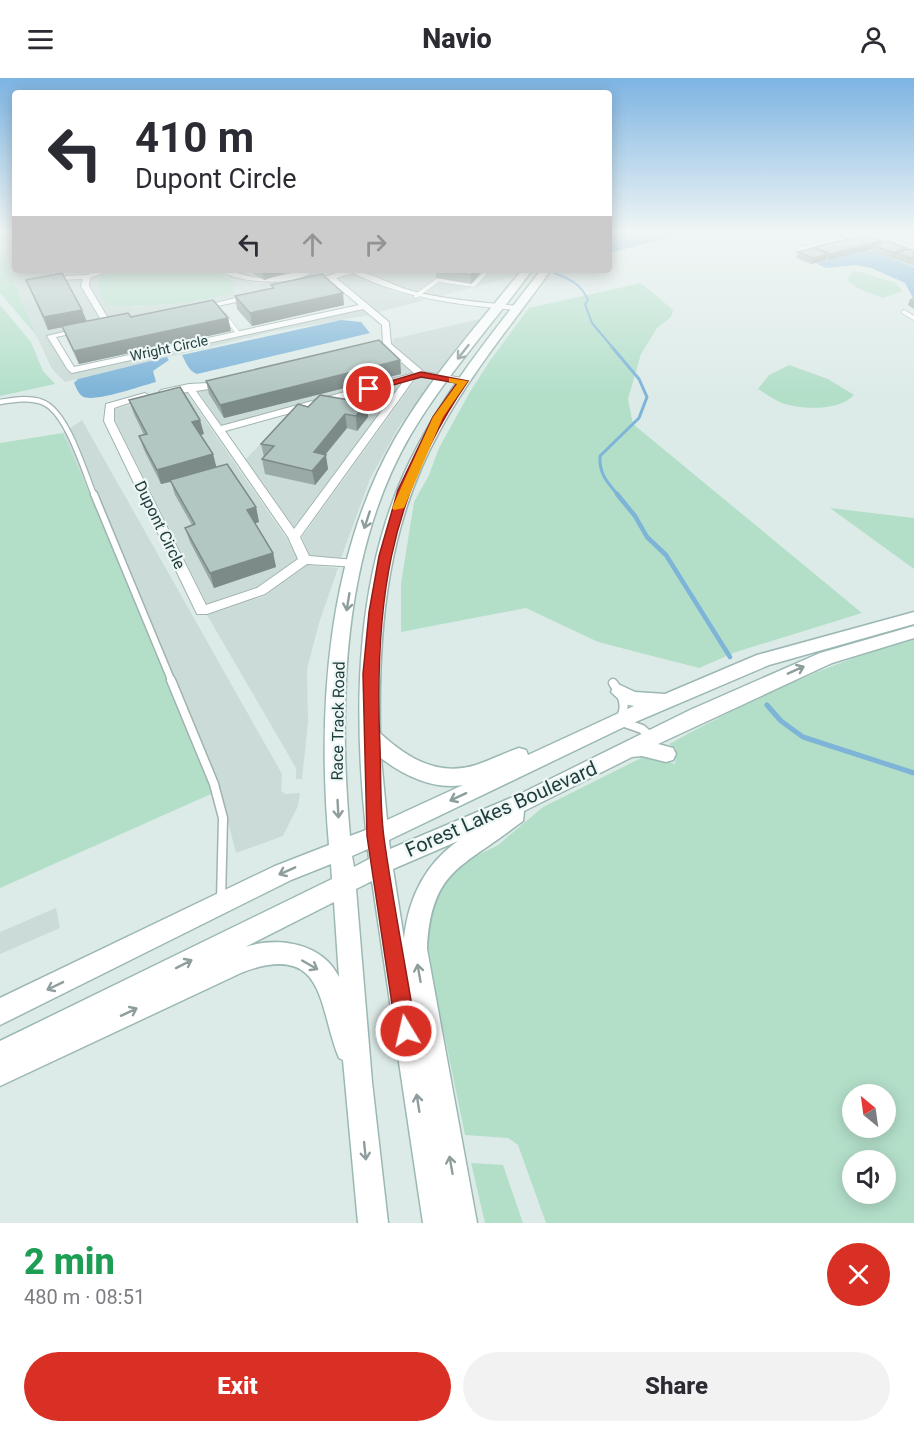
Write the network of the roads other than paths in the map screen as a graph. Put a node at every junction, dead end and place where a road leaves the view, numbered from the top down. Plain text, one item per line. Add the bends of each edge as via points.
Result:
1 (85, 286) edge
2 (342, 286) edge
3 (387, 286) edge
4 (429, 286) edge
5 (514, 286) edge
6 (533, 286) edge
7 (262, 294) edge
8 (416, 296) junction
9 (215, 304) junction
10 (364, 306) junction
11 (499, 306) junction
12 (517, 308) junction
13 (183, 312) edge
14 (904, 312) dead end
15 (914, 318) edge
16 (111, 322) junction
17 (121, 322) edge
18 (101, 325) edge
19 (91, 327) edge
20 (238, 333) junction
21 (387, 345) junction
22 (353, 353) edge
23 (416, 376) junction
24 (442, 379) junction
25 (463, 381) junction
26 (233, 382) edge
27 (189, 387) junction
28 (0, 402) edge
29 (219, 430) junction
30 (294, 537) junction
31 (305, 560) junction
32 (355, 564) junction
33 (914, 618) edge
34 (914, 632) edge
35 (779, 655) junction
36 (617, 688) joint
37 (672, 698) junction
38 (619, 721) junction
39 (370, 737) junction
40 (663, 748) junction
41 (528, 800) junction
42 (376, 836) junction
43 (340, 848) junction
44 (381, 864) junction
45 (344, 884) junction
46 (221, 904) junction
47 (0, 1012) edge
48 (0, 1055) edge
49 (0, 1072) edge
50 (358, 1082) junction
51 (373, 1223) edge
52 (438, 1223) edge
53 (462, 1223) edge

1 - 16 street
2 - 10 street
3 - 8 street
4 - 8 lane
5 - 11 main road, Race Track Road
6 - 12 main road, Race Track Road
7 - 9 street, Wright Circle
8 - 11 street
9 - 13 street, Wright Circle
9 - 20 lane
10 - 20 street, Wright Circle
10 - 21 street via 386,324
11 - 12 street
11 -> 24 main road, Race Track Road
12 - 25 main road, Race Track Road
14 - 15 lane
16 - 17 street
16 - 18 street
19 - 20 street, Wright Circle via 51,336 72,370
21 - 22 street
21 - 23 street
23 - 24 street
23 - 29 street
23 - 30 street
24 - 25 street
24 -> 32 main road, Race Track Road via 390,462
25 - 39 main road, Race Track Road via 438,417 403,490 393,524 375,612
26 - 27 street, Dupont Circle
27 - 29 street
27 - 31 street, Dupont Circle via 109,406 109,421 202,611 261,591
28 - 46 lane via 31,400 51,405 60,415 76,451 215,789 223,818
29 - 30 street
30 - 31 street
31 - 32 street
32 -> 43 main road, Race Track Road via 339,662 336,739
33 - 35 main road, Forest Lakes Boulevard
40 -> 34 main road via 812,663
35 - 37 main road, Forest Lakes Boulevard
35 - 40 main road via 754,676 665,719
36 - 37 main road via 632,699 643,701
36 - 38 lane via 625,707
37 - 38 main road, Forest Lakes Boulevard
38 - 39 main road via 574,732 460,777 425,774 410,768
38 - 40 lane via 642,729
38 -> 42 main road, Forest Lakes Boulevard
39 - 42 main road, Race Track Road
40 - 41 main road, Forest Lakes Boulevard via 626,752
41 - 44 main road, Forest Lakes Boulevard
53 -> 41 main road via 415,949 417,921 421,904 446,864 512,817
42 - 43 main road, Forest Lakes Boulevard
42 - 44 main road, Race Track Road
43 - 45 main road, Race Track Road
43 -> 46 main road, Forest Lakes Boulevard
44 - 45 main road, Forest Lakes Boulevard
52 -> 44 main road, Race Track Road
48 -> 45 main road, Forest Lakes Boulevard
45 - 50 main road, Race Track Road
46 -> 47 main road, Forest Lakes Boulevard
49 -> 50 main road via 241,961 274,954 311,963 326,980
50 -> 51 main road, Race Track Road

